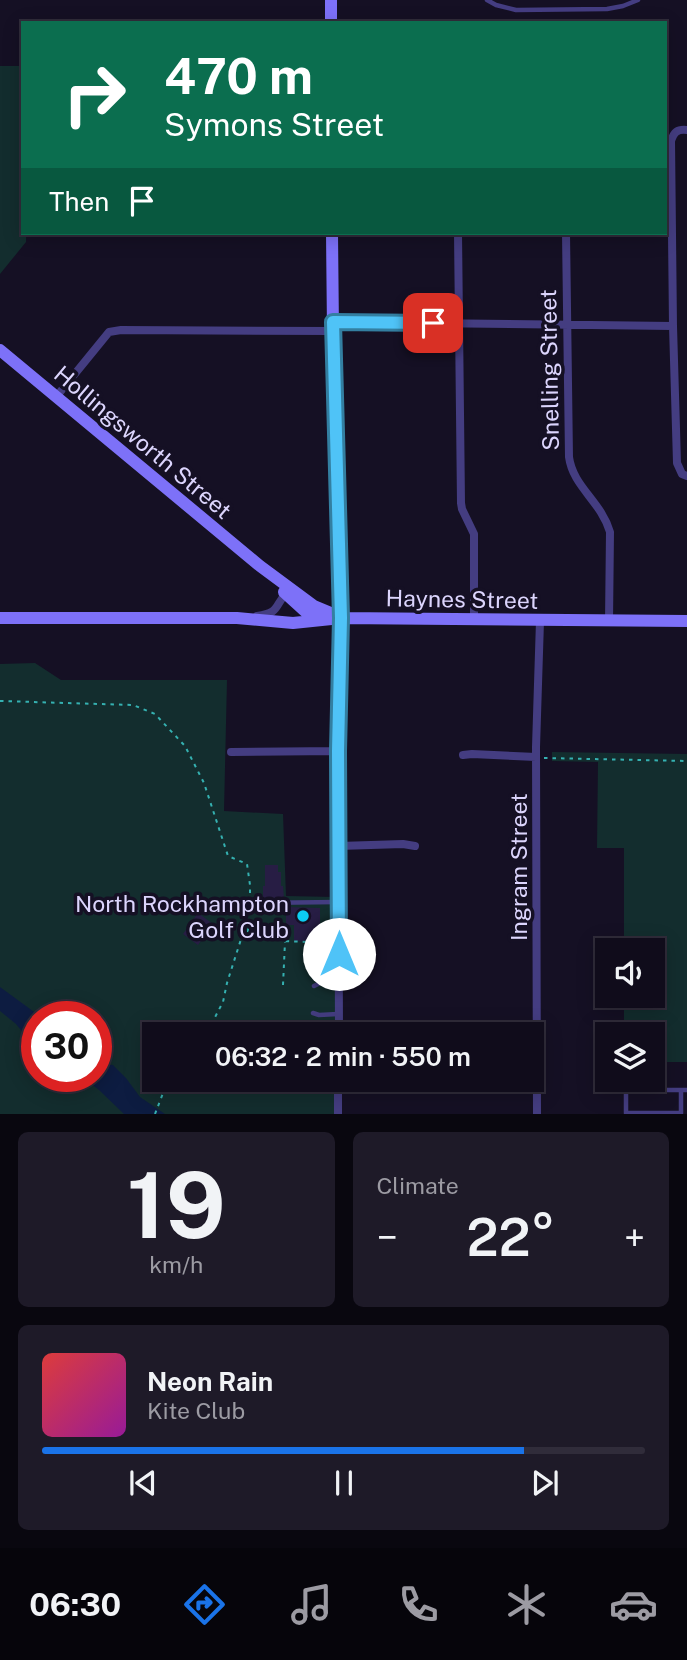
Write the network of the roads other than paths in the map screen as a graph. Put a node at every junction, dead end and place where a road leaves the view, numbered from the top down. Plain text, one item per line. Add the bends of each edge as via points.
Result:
1 (331, 0) edge
2 (487, 0) edge
3 (638, 0) edge
4 (331, 21) edge
5 (687, 130) edge
6 (332, 235) edge
7 (458, 235) edge
8 (566, 235) edge
9 (459, 323) junction
10 (567, 324) junction
11 (673, 326) junction
12 (333, 327) junction
13 (0, 351) edge
14 (56, 397) junction
15 (687, 476) edge
16 (288, 591) junction
17 (0, 618) edge
18 (237, 618) junction
19 (341, 618) junction
20 (474, 619) junction
21 (320, 620) junction
22 (540, 621) junction
23 (610, 621) junction
24 (687, 621) edge
25 (338, 751) junction
26 (231, 752) dead end
27 (463, 755) dead end
28 (536, 757) junction
29 (339, 846) junction
30 (415, 846) dead end
31 (339, 902) junction
32 (249, 903) road end
33 (339, 980) junction
34 (314, 986) dead end
35 (313, 1013) dead end
36 (339, 1014) junction
37 (339, 1022) edge
38 (684, 1090) edge
39 (338, 1092) edge
40 (338, 1114) edge
41 (537, 1114) edge

1 - 4 street
2 - 3 lane via 530,10 607,9
5 - 11 street via 674,133 671,141
6 - 12 street
7 - 9 street
8 - 10 street, Snelling Street
9 - 10 street
9 - 12 street
9 - 20 street via 461,503 474,534
10 - 11 street
10 - 23 street, Snelling Street via 570,467 600,508 610,532
11 - 15 street via 677,463
12 - 14 street via 110,332
12 - 19 street
13 - 14 street, Hollingsworth Street
14 - 16 street, Hollingsworth Street
16 - 18 street, Haynes Street via 273,612
16 - 19 street, Hollingsworth Street
16 - 21 street, Hollingsworth Street
17 - 18 street, Haynes Street
18 - 21 street, Haynes Street via 293,623
19 - 20 street, Haynes Street
19 - 21 street, Haynes Street
19 - 25 street
20 - 22 street, Haynes Street
22 - 23 street, Haynes Street
22 - 28 street, Ingram Street
23 - 24 street, Haynes Street
25 - 26 street
25 - 29 street
27 - 28 street
28 - 41 street, Ingram Street
29 - 30 street
29 - 31 street
31 - 32 lane
31 - 33 street
33 - 34 lane
33 - 36 street
35 - 36 lane
36 - 37 street
38 - 38 lane via 626,1090 626,1113 681,1113
39 - 40 street

